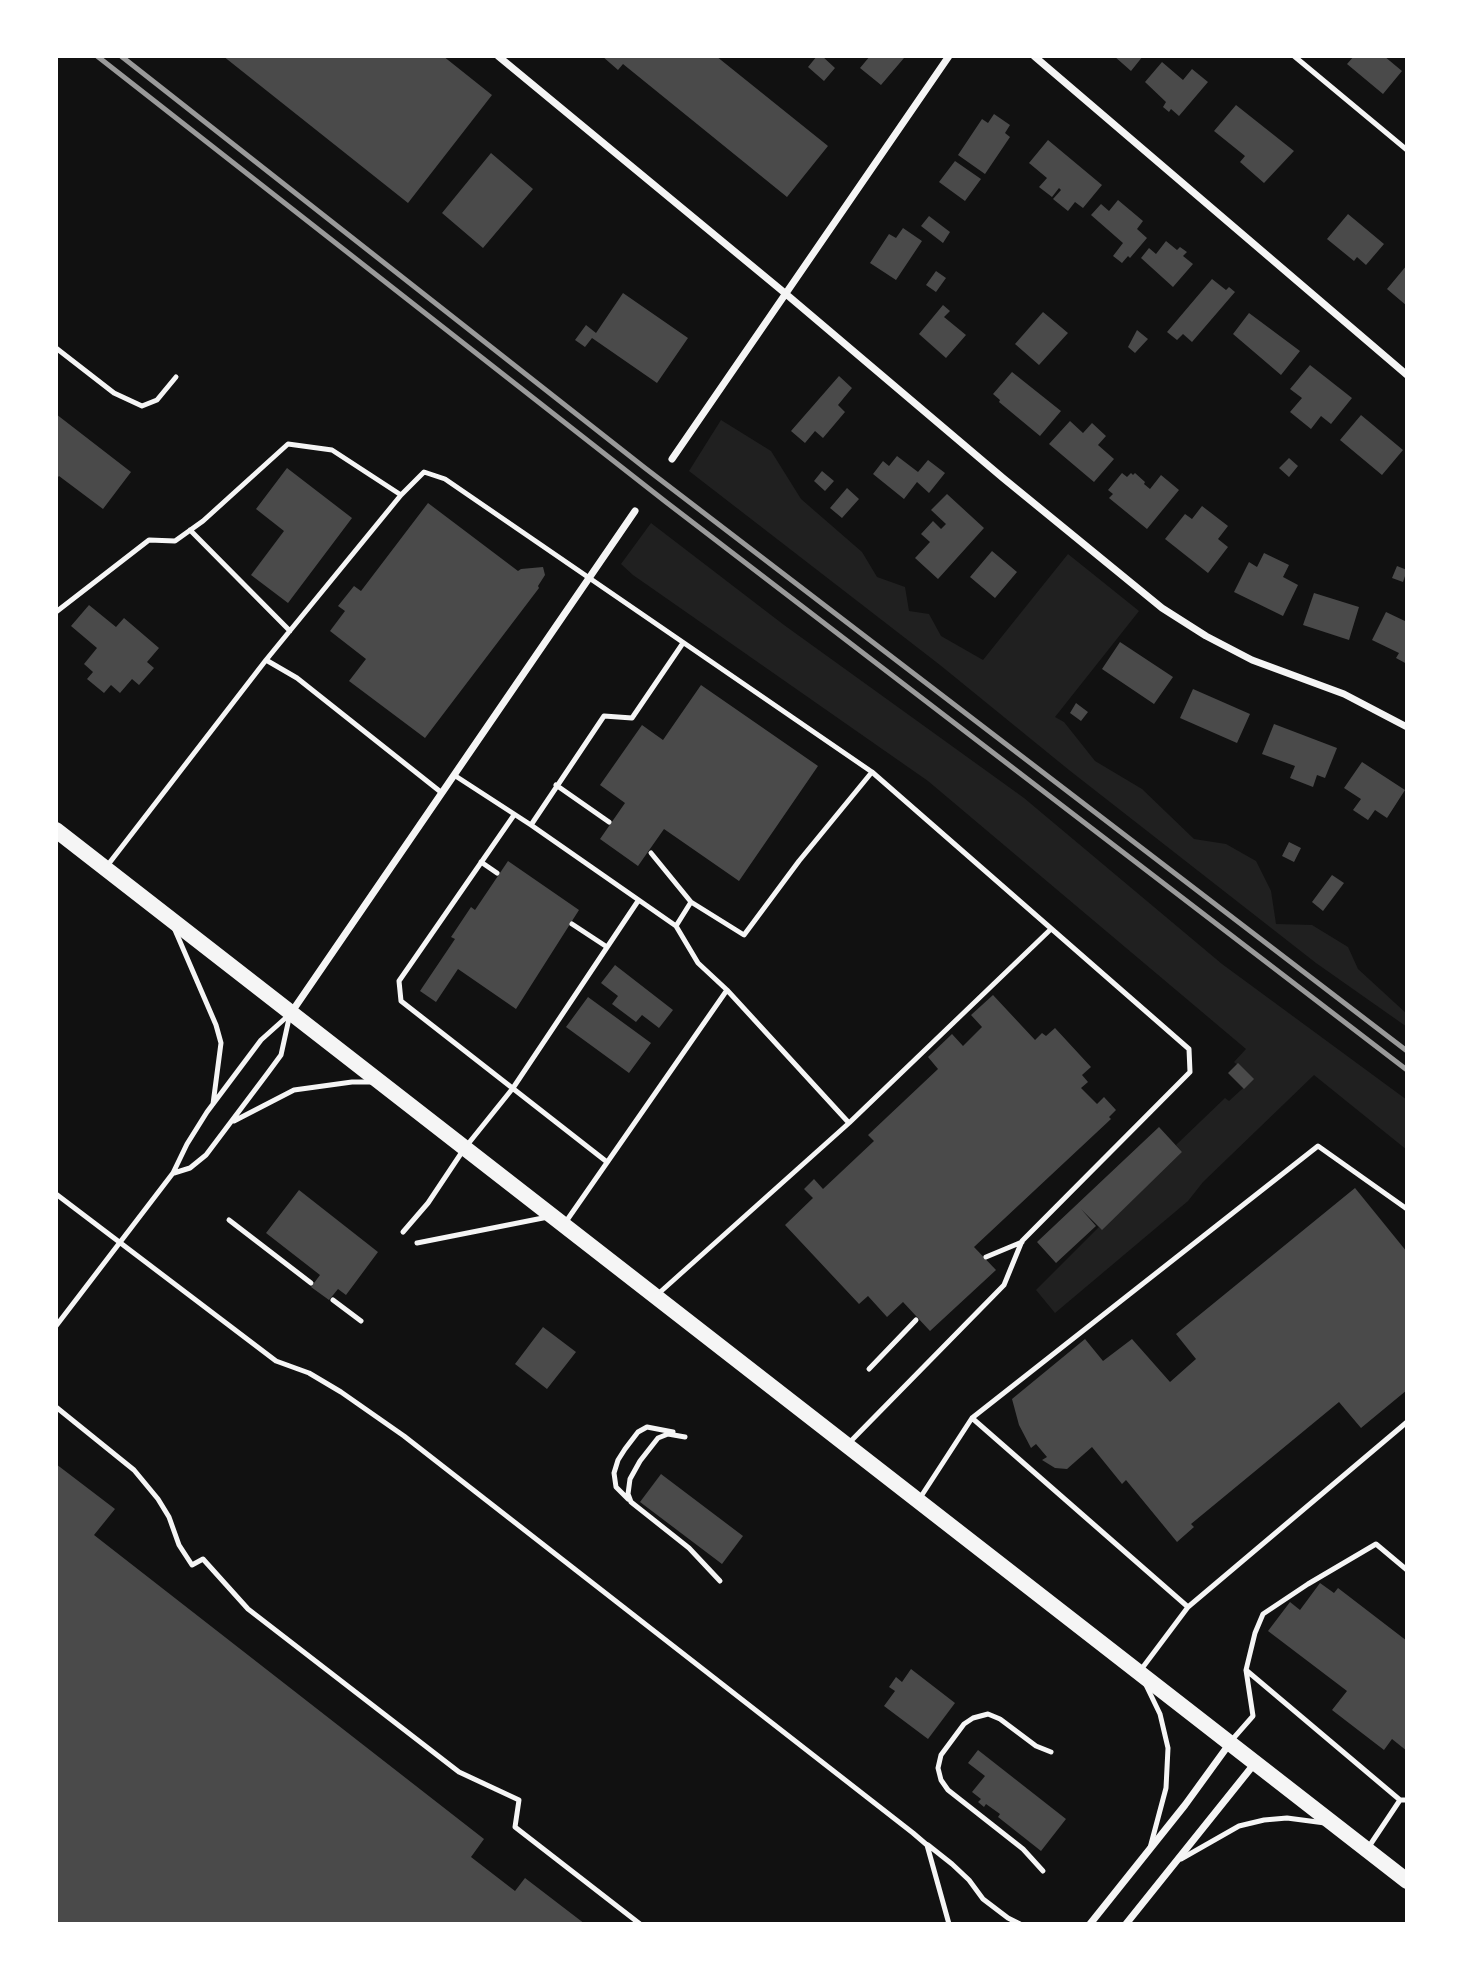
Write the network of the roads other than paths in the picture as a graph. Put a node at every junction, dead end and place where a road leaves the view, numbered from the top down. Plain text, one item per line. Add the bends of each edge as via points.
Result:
1 (498, 56) edge
2 (949, 56) edge
3 (1034, 56) edge
4 (1294, 56) edge
5 (1407, 150) edge
6 (786, 294) junction
7 (56, 348) edge
8 (1407, 375) edge
9 (176, 377) dead end
10 (672, 459) dead end
11 (401, 495) junction
12 (635, 511) dead end
13 (190, 530) junction
14 (590, 578) junction
15 (56, 612) edge
16 (290, 631) junction
17 (683, 643) junction
18 (266, 660) junction
19 (1407, 727) edge
20 (872, 772) junction
21 (454, 775) junction
22 (556, 785) junction
23 (442, 793) junction
24 (514, 815) junction
25 (608, 822) dead end
26 (531, 825) junction
27 (56, 830) edge
28 (651, 853) dead end
29 (481, 862) junction
30 (105, 869) junction
31 (497, 873) dead end
32 (638, 901) junction
33 (691, 902) junction
34 (172, 921) junction
35 (572, 924) dead end
36 (676, 926) junction
37 (1051, 929) junction
38 (607, 947) junction
39 (727, 990) junction
40 (290, 1014) junction
41 (378, 1082) junction
42 (513, 1088) junction
43 (213, 1105) junction
44 (231, 1122) junction
45 (849, 1123) junction
46 (464, 1149) junction
47 (607, 1162) junction
48 (173, 1173) junction
49 (56, 1195) edge
50 (1407, 1209) edge
51 (229, 1220) dead end
52 (557, 1221) junction
53 (403, 1231) dead end
54 (1022, 1241) junction
55 (120, 1242) junction
56 (417, 1242) dead end
57 (986, 1257) dead end
58 (311, 1283) dead end
59 (655, 1297) junction
60 (333, 1300) dead end
61 (916, 1320) dead end
62 (361, 1321) dead end
63 (56, 1326) edge
64 (869, 1369) dead end
65 (56, 1407) edge
66 (972, 1418) junction
67 (1407, 1422) edge
68 (847, 1445) junction
69 (918, 1500) junction
70 (631, 1502) junction
71 (1407, 1570) edge
72 (720, 1581) dead end
73 (1188, 1607) junction
74 (1246, 1670) junction
75 (1139, 1671) junction
76 (1230, 1742) junction
77 (1051, 1752) dead end
78 (1256, 1762) junction
79 (1400, 1800) junction
80 (1407, 1800) edge
81 (1334, 1825) junction
82 (927, 1844) junction
83 (1149, 1851) junction
84 (1366, 1851) junction
85 (1178, 1861) junction
86 (1043, 1871) dead end
87 (1407, 1881) edge
88 (640, 1924) edge
89 (948, 1924) edge
90 (1020, 1924) edge
91 (1088, 1924) edge
92 (1126, 1924) edge

1 - 6 street
2 - 6 street
3 - 8 street
4 - 5 lane
6 - 10 street
6 - 19 street via 1162,608 1252,660 1344,694
7 - 9 lane via 114,393 142,406 158,400
11 - 13 lane via 332,450 288,444
11 - 14 lane via 424,472 444,478
11 - 16 lane
12 - 14 street
13 - 15 lane via 175,541 149,540
13 - 16 lane
14 - 17 lane
14 - 21 street
16 - 18 lane
17 - 20 lane
17 - 22 lane via 632,718 604,716
18 - 23 lane via 297,678
18 - 30 lane
20 - 33 lane via 744,935
20 - 37 lane
21 - 23 street
21 - 24 lane
22 - 25 lane
22 - 26 lane
23 - 40 street
24 - 26 lane
24 - 29 lane
26 - 32 lane
27 - 30 highway
28 - 33 lane
29 - 31 lane
29 - 42 lane via 400,981 401,1001
30 - 34 highway
32 - 36 lane
32 - 38 lane
33 - 36 lane
34 - 40 highway
34 - 43 lane via 221,1043
35 - 38 lane
36 - 39 lane via 698,963
37 - 45 lane
37 - 54 lane via 1189,1049 1190,1072
38 - 42 lane
39 - 45 lane
39 - 47 lane
40 - 41 highway
40 - 43 lane via 261,1040
40 - 44 lane via 281,1055
41 - 44 lane via 293,1090
41 - 46 highway
42 - 46 lane
42 - 47 lane
43 - 48 lane
44 - 48 lane via 206,1155 190,1168
45 - 59 lane
46 - 52 highway
46 - 53 lane
47 - 52 lane
48 - 55 lane
49 - 55 lane
50 - 66 lane via 1318,1146
51 - 58 lane
52 - 56 lane
52 - 59 highway
54 - 57 lane
54 - 68 lane via 1004,1285
55 - 63 lane
55 - 82 lane via 276,1361 309,1373 404,1436
59 - 68 highway
60 - 62 lane
61 - 64 lane
65 - 88 lane via 134,1470 169,1517 192,1565 203,1559 248,1608 459,1772 519,1800 514,1827
66 - 69 lane
66 - 73 lane
67 - 73 lane
68 - 69 highway
69 - 75 highway
70 - 70 lane via 630,1479 658,1438 668,1434 685,1437 647,1427 638,1432 614,1472 616,1487
70 - 72 lane via 689,1548
71 - 74 lane via 1376,1544 1308,1584 1264,1614
73 - 75 lane
74 - 76 lane via 1253,1716
74 - 79 lane
75 - 76 highway
75 - 83 lane via 1160,1714 1168,1748 1166,1788
76 - 78 highway
76 - 83 street
77 - 86 lane via 988,1714 964,1724 937,1768 948,1790 1023,1849
78 - 81 highway
78 - 85 street
79 - 80 lane
79 - 84 lane
81 - 84 highway
81 - 85 lane via 1287,1818 1264,1820 1239,1826
82 - 89 lane
82 - 90 lane via 983,1899
83 - 91 street
84 - 87 highway
85 - 92 street

